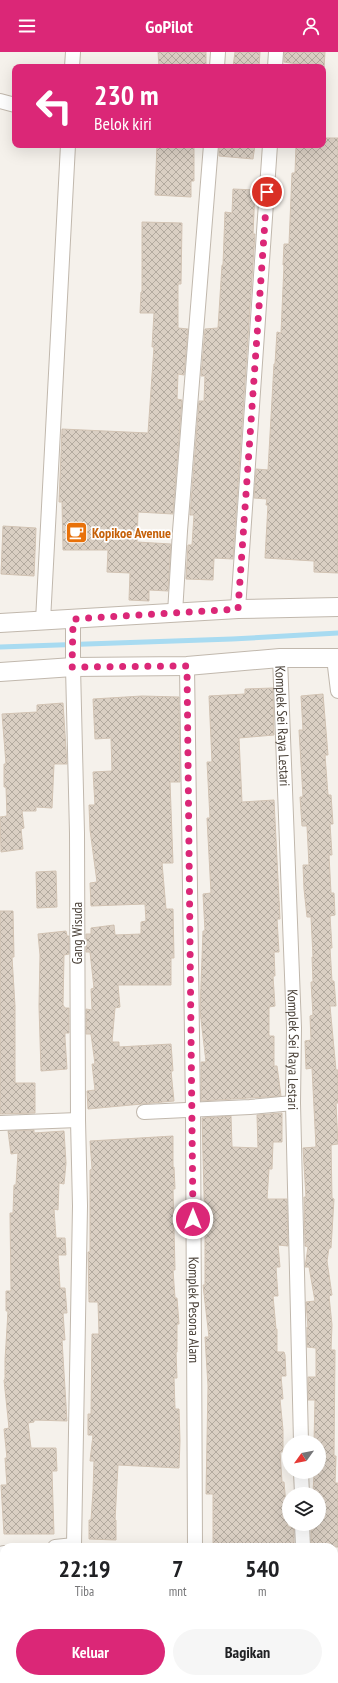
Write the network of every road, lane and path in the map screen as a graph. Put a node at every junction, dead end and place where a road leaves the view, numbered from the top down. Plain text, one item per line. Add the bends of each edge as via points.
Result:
1 (73, 52) edge
2 (218, 52) edge
3 (276, 52) edge
4 (72, 64) edge
5 (217, 64) edge
6 (275, 64) edge
7 (0, 101) edge
8 (12, 104) edge
9 (68, 148) edge
10 (210, 148) edge
11 (270, 148) edge
12 (338, 607) edge
13 (238, 609) junction
14 (175, 613) junction
15 (43, 621) junction
16 (73, 621) junction
17 (0, 623) edge
18 (280, 658) junction
19 (336, 658) edge
20 (187, 666) junction
21 (72, 667) junction
22 (0, 672) edge
23 (338, 691) edge
24 (293, 1103) junction
25 (193, 1110) junction
26 (144, 1112) dead end
27 (78, 1120) junction
28 (0, 1123) edge
29 (300, 1435) edge
30 (302, 1531) edge
31 (74, 1543) edge
32 (194, 1543) edge
33 (303, 1543) edge

1 - 4 street
2 - 5 street
3 - 6 street
7 - 8 street
9 - 15 street
10 - 14 street
11 - 13 street
12 - 13 street
13 - 14 street
14 - 16 street
15 - 16 street
15 - 17 street
16 - 21 street, Gang Wisuda
18 - 19 street
18 - 20 street
18 - 24 street, Komplek Sei Raya Lestari via 294,1028
19 - 23 street
20 - 21 street
20 - 25 street, Komplek Pesona Alam
21 - 22 street
21 - 27 street, Gang Wisuda via 77,833
24 - 25 street
24 - 29 street, Komplek Sei Raya Lestari
25 - 26 street
25 - 32 street, Komplek Pesona Alam
27 - 28 street
27 - 31 street, Gang Wisuda via 80,1206
30 - 33 street

